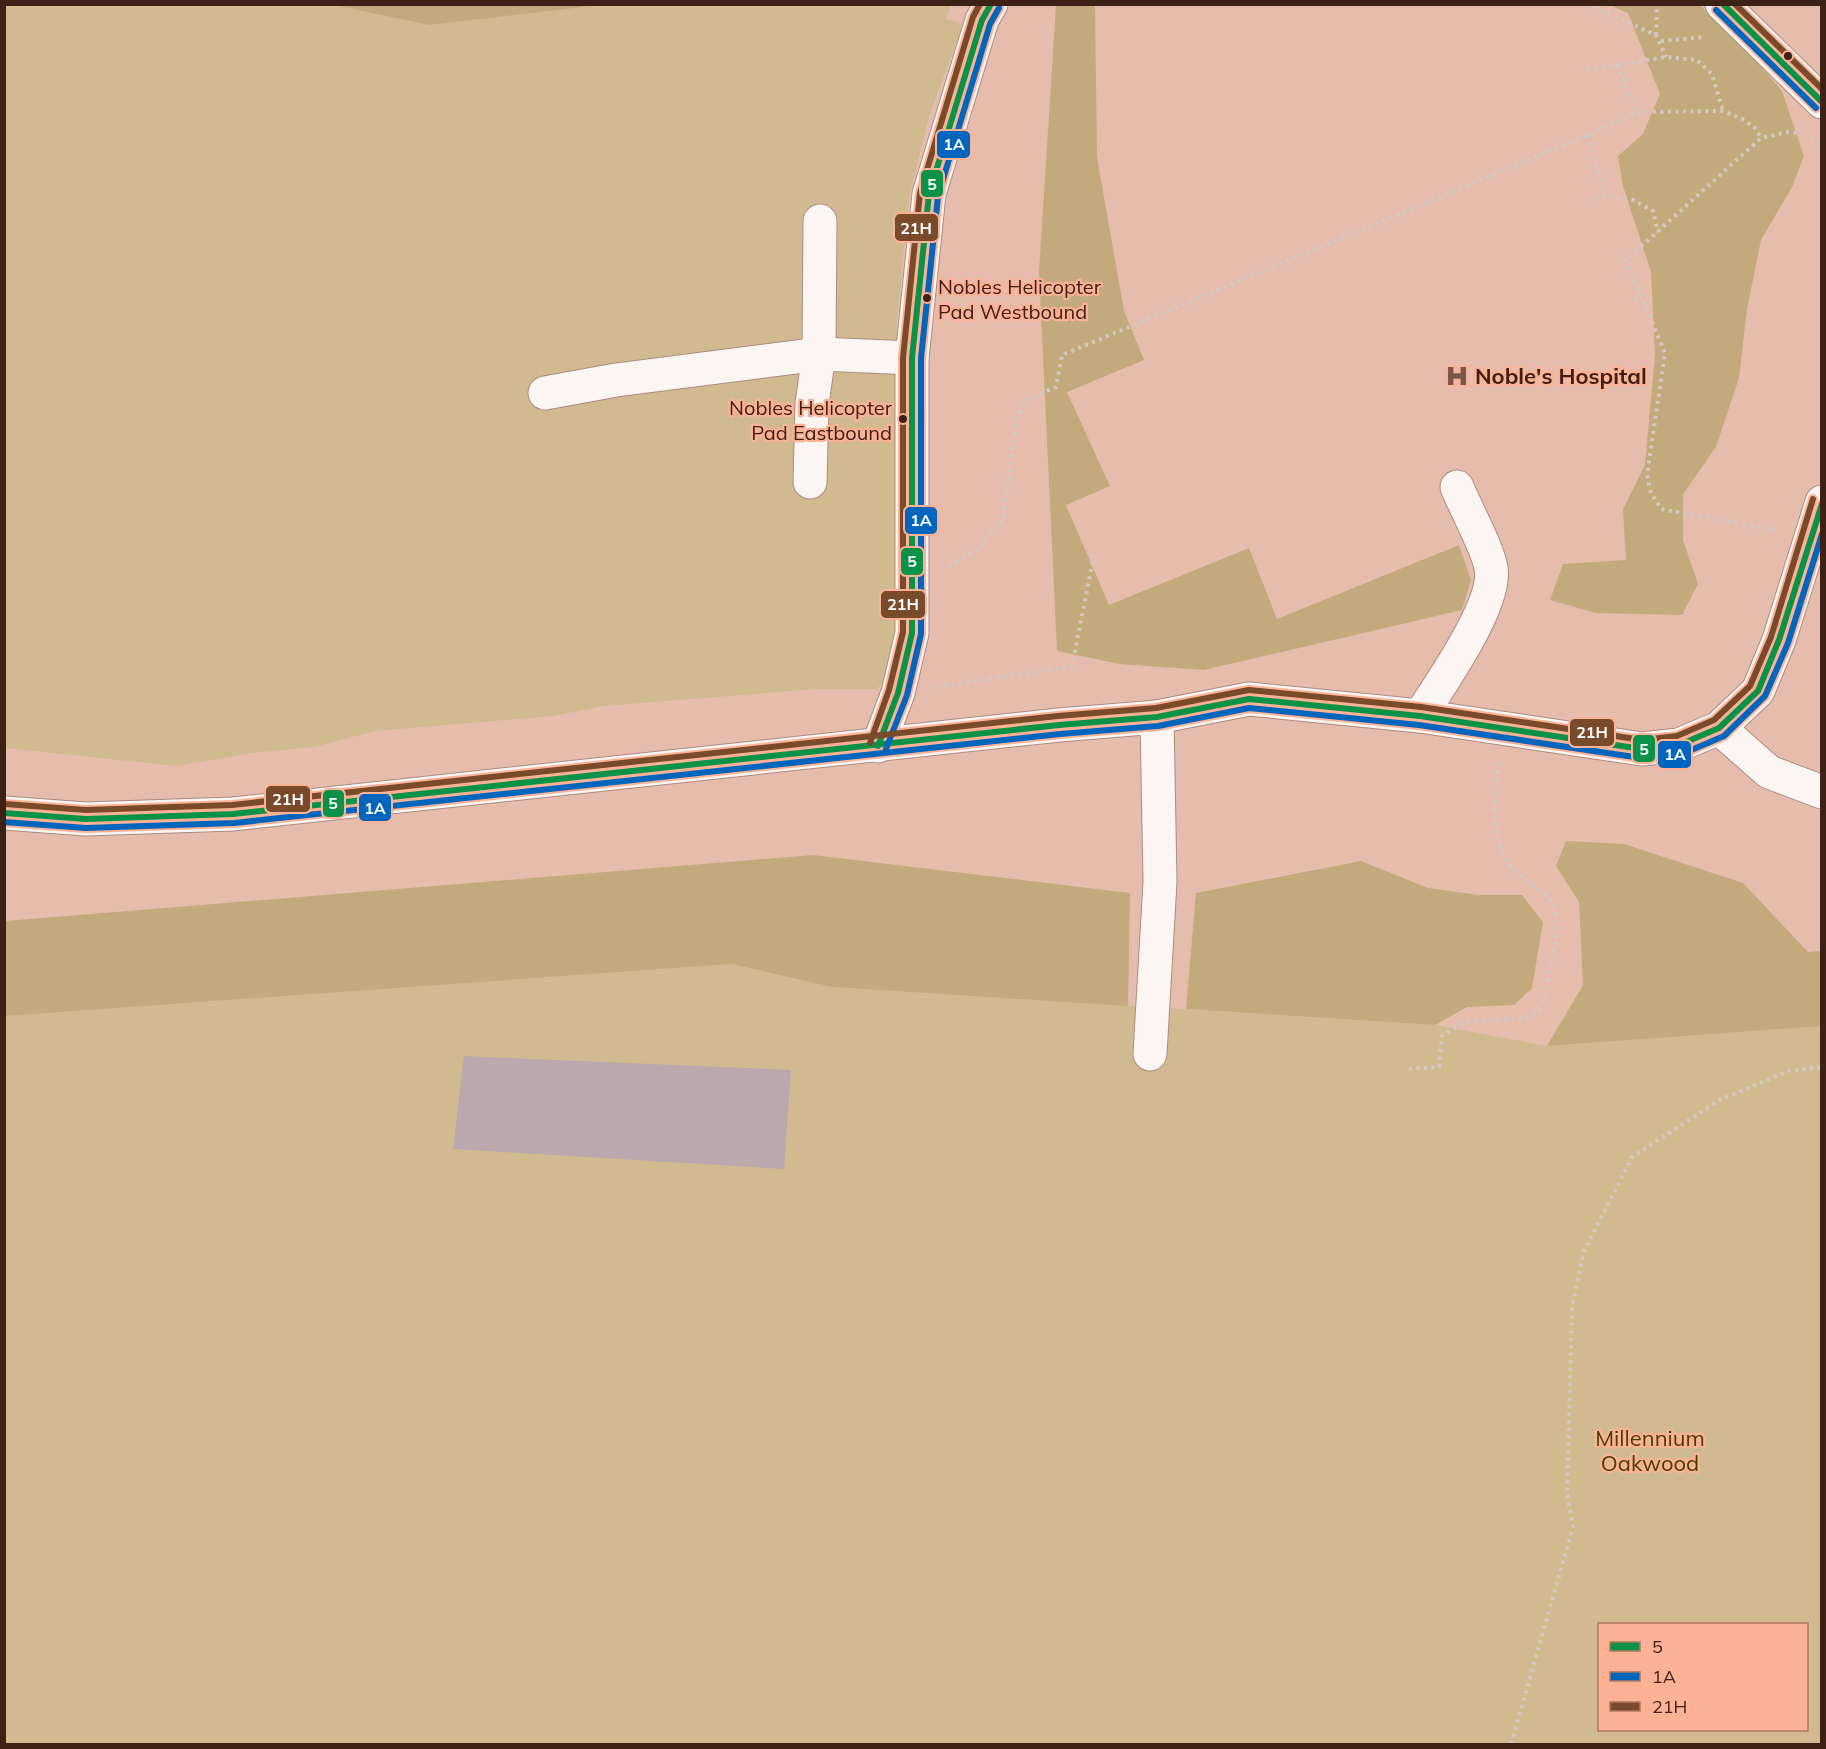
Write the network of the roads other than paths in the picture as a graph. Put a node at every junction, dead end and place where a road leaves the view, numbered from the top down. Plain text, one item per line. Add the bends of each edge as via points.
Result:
1 (991, 4) edge
2 (1722, 4) edge
3 (1821, 102) edge
4 (820, 221) dead end
5 (819, 354) junction
6 (912, 358) junction
7 (545, 393) dead end
8 (810, 482) dead end
9 (1457, 487) dead end
10 (1821, 502) edge
11 (1805, 537) edge
12 (1420, 716) junction
13 (1157, 717) junction
14 (1719, 728) junction
15 (878, 746) junction
16 (1821, 792) edge
17 (4, 813) edge
18 (1150, 1054) dead end

1 - 6 street via 982,20 929,194
2 - 3 street
4 - 5 street
5 - 6 street
5 - 7 street
5 - 8 street via 812,404
6 - 15 street via 912,633 898,693
9 - 12 street via 1491,568 1491,583 1472,634
10 - 11 street
11 - 14 street via 1779,640 1758,691
12 - 13 street via 1249,699
12 - 14 street via 1642,749 1679,745
13 - 15 street
13 - 18 street via 1160,882
14 - 16 street via 1769,772
15 - 17 street via 233,814 86,819

